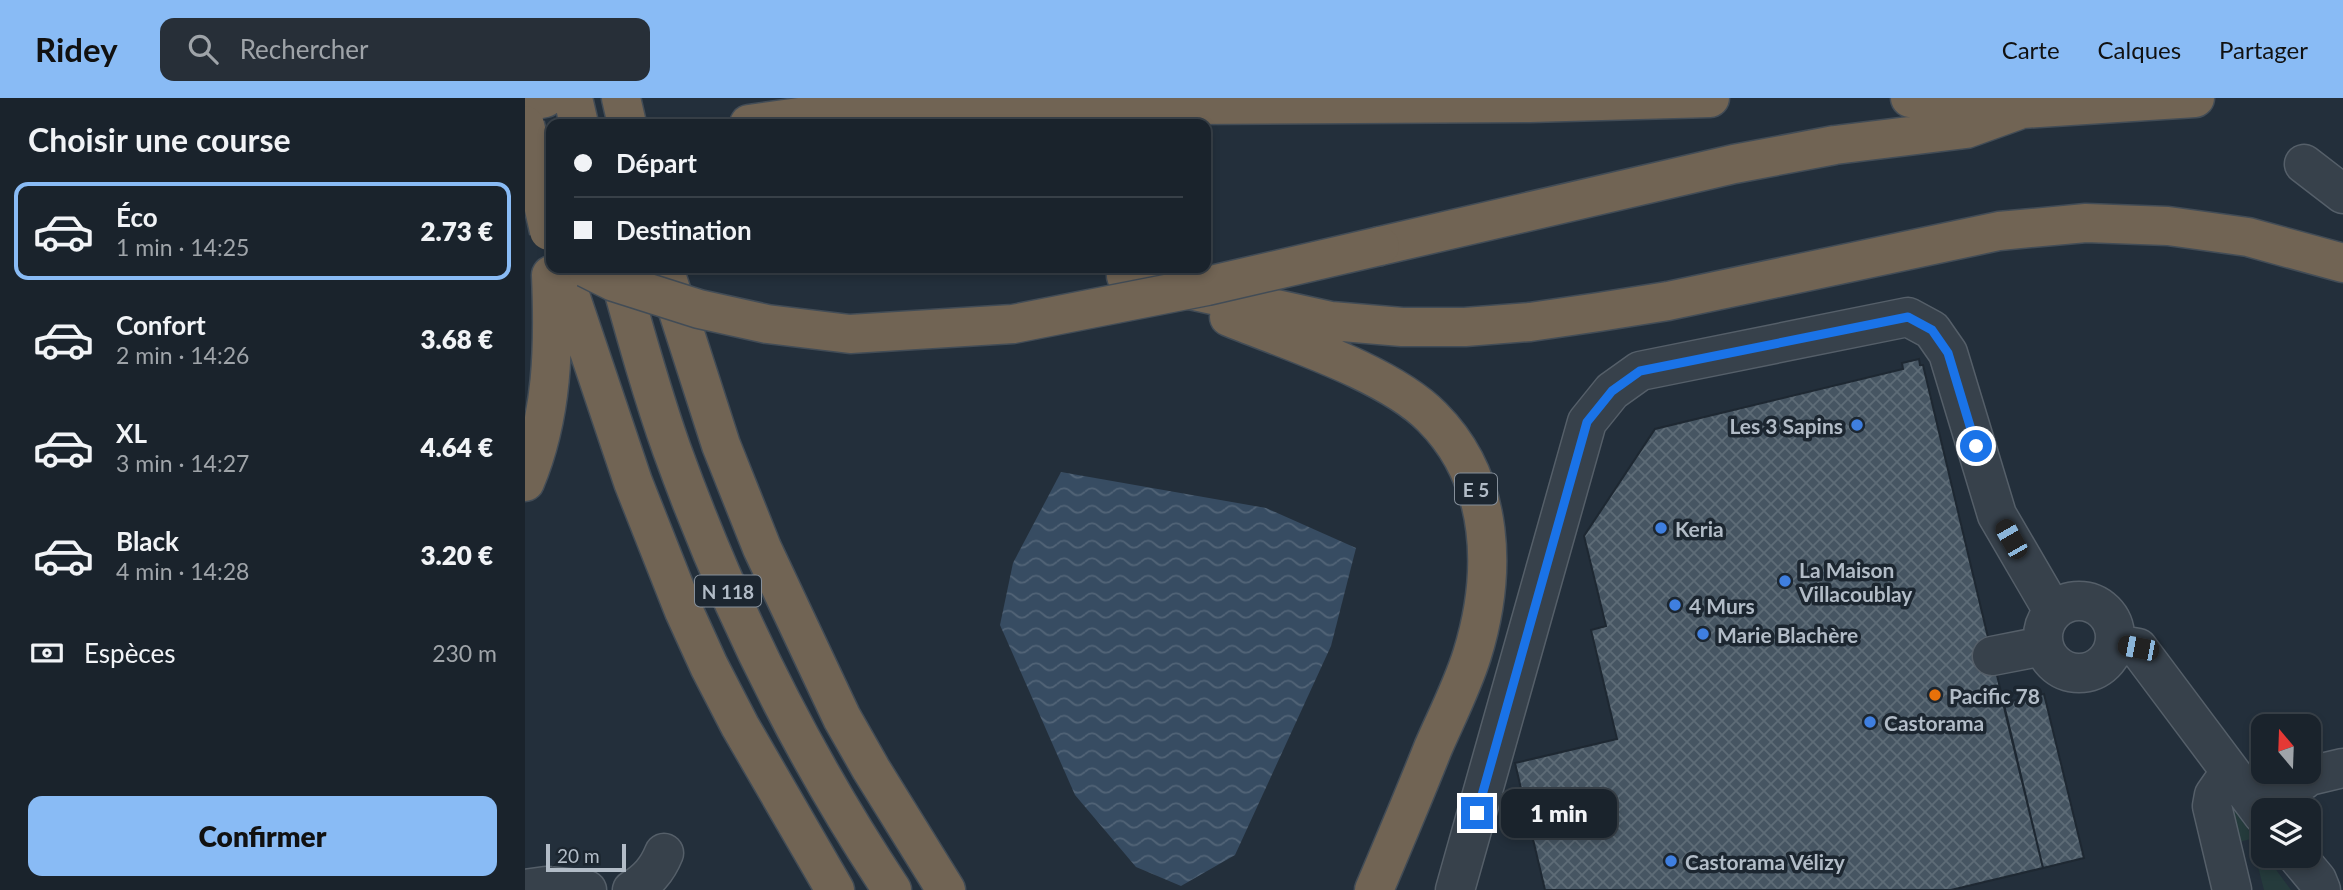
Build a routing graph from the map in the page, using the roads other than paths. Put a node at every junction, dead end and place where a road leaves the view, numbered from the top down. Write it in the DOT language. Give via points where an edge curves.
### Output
graph roads {
  1 [pos="545,98"];
  2 [pos="573,98"];
  3 [pos="621,98"];
  4 [pos="1710,98"];
  5 [pos="1910,98"];
  6 [pos="2195,98"];
  7 [pos="525,102"];
  8 [pos="977,107"];
  9 [pos="2022,109"];
  10 [pos="578,119"];
  11 [pos="626,119"];
  12 [pos="785,119"];
  13 [pos="525,124"];
  14 [pos="2304,164"];
  15 [pos="546,167"];
  16 [pos="525,172"];
  17 [pos="2343,194"];
  18 [pos="546,222"];
  19 [pos="2343,263"];
  20 [pos="552,273"];
  21 [pos="560,273"];
  22 [pos="597,273"];
  23 [pos="618,273"];
  24 [pos="666,273"];
  25 [pos="1116,273"];
  26 [pos="1117,273"];
  27 [pos="525,482"];
  28 [pos="2048,629"];
  29 [pos="2115,643"];
  30 [pos="1992,656"];
  31 [pos="2343,768"];
  32 [pos="2230,772"];
  33 [pos="2251,798"];
  34 [pos="2280,798"];
  35 [pos="2307,868"];
  36 [pos="942,881"];
  37 [pos="525,889"];
  38 [pos="587,890"];
  39 [pos="632,890"];
  40 [pos="680,890"];
  41 [pos="835,890"];
  42 [pos="892,890"];
  43 [pos="1374,890"];
  44 [pos="1455,890"];
  45 [pos="2232,890"];
  46 [pos="2321,890"];
  1 -- 7 [label="highway"];
  2 -- 10 [label="highway"];
  3 -- 11 [label="highway"];
  4 -- 8 [label="highway"];
  5 -- 9 [label="highway"];
  6 -- 9 [label="highway"];
  8 -- 12 [label="highway" via="900,103"];
  9 -- 22 [label="highway, bridge" via="1966,129 1835,145 1734,164 1207,286 1013,324 850,334 767,324 699,309"];
  13 -- 18 [label="highway, N 118, bridge"];
  14 -- 17 [label="street"];
  15 -- 16 [label="highway"];
  19 -- 26 [label="highway" via="2248,237 2168,226 2086,223 1999,231 1668,301 1465,327 1331,321"];
  20 -- 27 [label="highway" via="552,367 544,421"];
  21 -- 41 [label="highway, N 118" via="684,611 740,726"];
  23 -- 42 [label="highway, N 118" via="671,449 738,613 828,788"];
  24 -- 36 [label="highway" via="721,445 762,548 842,718"];
  25 -- 43 [label="highway, E 5" via="1321,355 1405,395 1449,436 1476,487 1489,552 1484,609 1472,657"];
  28 -- 29 [label="street" via="2070,601 2081,600 2100,607 2112,623"];
  28 -- 29 [label="street" via="2048,657 2068,672 2092,671 2103,664"];
  28 -- 30 [label="street"];
  28 -- 44 [label="street" via="1997,515 1948,353 1932,330 1908,317 1640,371 1612,391 1587,422"];
  29 -- 32 [label="street" via="2138,648"];
  31 -- 34 [label="street" via="2309,776"];
  32 -- 33 [label="street"];
  32 -- 45 [label="street" via="2212,806"];
  35 -- 46 [label="street"];
  37 -- 38 [label="street"];
  39 -- 40 [label="street" via="658,868 664,853"];
}
